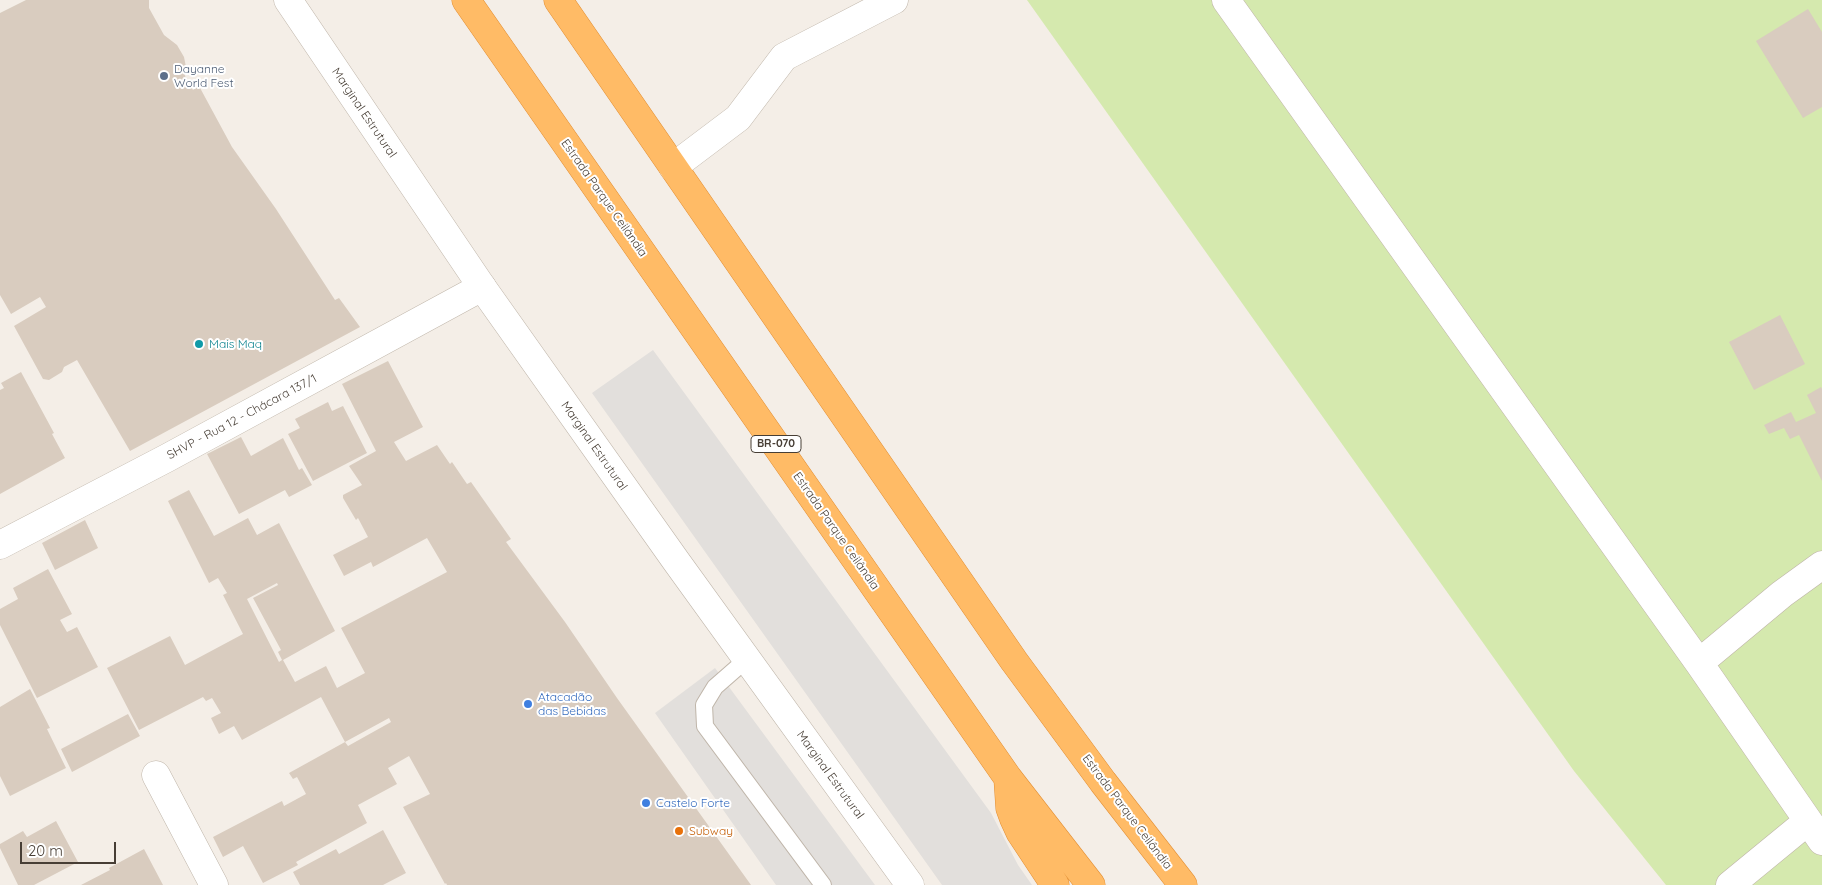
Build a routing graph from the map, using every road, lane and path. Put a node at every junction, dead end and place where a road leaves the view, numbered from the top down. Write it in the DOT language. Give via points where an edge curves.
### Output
graph roads {
  1 [pos="288,0"];
  2 [pos="466,0"];
  3 [pos="558,0"];
  4 [pos="894,0"];
  5 [pos="1226,0"];
  6 [pos="673,167"];
  7 [pos="482,287"];
  8 [pos="0,545"];
  9 [pos="1822,565"];
  10 [pos="747,659"];
  11 [pos="1699,663"];
  12 [pos="156,775"];
  13 [pos="1008,778"];
  14 [pos="1815,831"];
  15 [pos="214,885"];
  16 [pos="823,885"];
  17 [pos="910,885"];
  18 [pos="1055,885"];
  19 [pos="1092,885"];
  20 [pos="1183,885"];
  21 [pos="1730,885"];
  1 -- 7 [label="street, Marginal Estrutural"];
  2 -- 13 [label="highway, Estrada Parque Ceilândia / BR-070"];
  3 -- 6 [label="highway, Estrada Parque Ceilândia"];
  4 -- 6 [label="street" via="784,57 738,118"];
  5 -- 11 [label="street"];
  6 -- 20 [label="highway, Estrada Parque Ceilândia" via="1014,661 1102,782"];
  7 -- 8 [label="street, SHVP - Rua 12 - Chácara 137/1"];
  7 -- 10 [label="street, Marginal Estrutural"];
  9 -- 11 [label="street"];
  10 -- 16 [label="lane" via="715,687 704,705 705,726"];
  10 -- 17 [label="street, Marginal Estrutural"];
  11 -- 14 [label="street"];
  12 -- 15 [label="street"];
  13 -- 18 [label="highway" via="1010,808 1017,825"];
  13 -- 19 [label="highway, Estrada Parque Ceilândia / BR-070"];
  14 -- 21 [label="street"];
}
